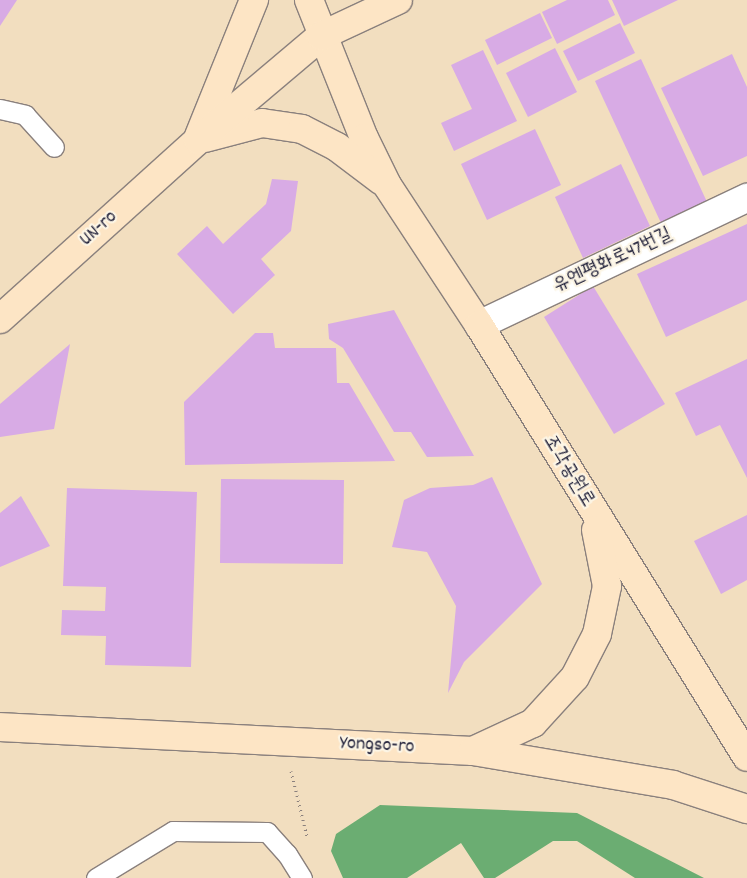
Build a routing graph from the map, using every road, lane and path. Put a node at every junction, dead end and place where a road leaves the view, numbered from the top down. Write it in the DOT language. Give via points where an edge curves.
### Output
graph roads {
  1 [pos="254,0"];
  2 [pos="309,0"];
  3 [pos="398,0"];
  4 [pos="321,36"];
  5 [pos="0,109"];
  6 [pos="198,140"];
  7 [pos="54,147"];
  8 [pos="387,185"];
  9 [pos="747,198"];
  10 [pos="0,319"];
  11 [pos="479,325"];
  12 [pos="593,513"];
  13 [pos="0,727"];
  14 [pos="286,741"];
  15 [pos="472,751"];
  16 [pos="745,751"];
  17 [pos="747,809"];
  18 [pos="310,846"];
  19 [pos="96,878"];
  20 [pos="302,878"];
  1 -- 6 [label="main road"];
  2 -- 4 [label="main road"];
  3 -- 4 [label="main road"];
  4 -- 6 [label="main road, UN-ro"];
  4 -- 8 [label="main road"];
  5 -- 7 [label="lane" via="24,115"];
  6 -- 8 [label="main road" via="262,122 302,129 337,147"];
  6 -- 10 [label="main road, UN-ro"];
  8 -- 11 [label="main road, 조각공원로"];
  9 -- 11 [label="street, 유엔평화로47번길"];
  11 -- 12 [label="main road, 조각공원로"];
  12 -- 15 [label="main road" via="607,586 597,634 575,677 533,723"];
  12 -- 16 [label="main road, 조각공원로"];
  13 -- 14 [label="main road, Yongso-ro"];
  14 -- 15 [label="main road, Yongso-ro"];
  14 -- 18 [label="path" via="295,792"];
  15 -- 17 [label="main road, Yongso-ro" via="673,784"];
  19 -- 20 [label="lane" via="173,831 267,832 287,854"];
}
